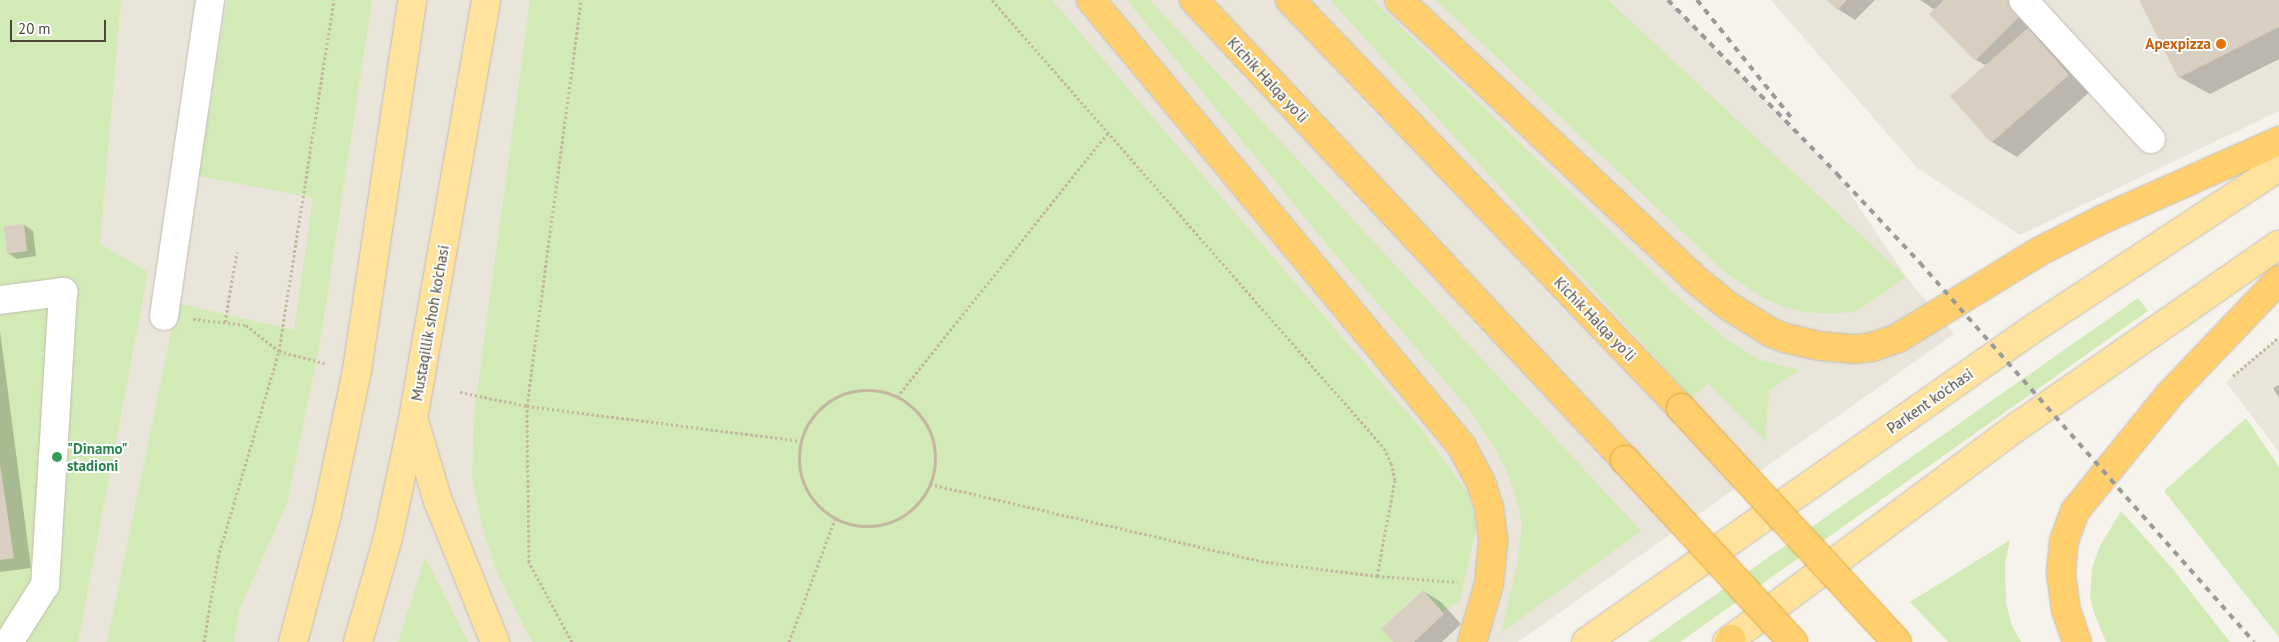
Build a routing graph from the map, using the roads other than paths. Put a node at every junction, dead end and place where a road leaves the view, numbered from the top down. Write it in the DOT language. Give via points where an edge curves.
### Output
graph roads {
  1 [pos="210,0"];
  2 [pos="412,0"];
  3 [pos="486,0"];
  4 [pos="1091,0"];
  5 [pos="1194,0"];
  6 [pos="1290,0"];
  7 [pos="1399,0"];
  8 [pos="2023,0"];
  9 [pos="2151,139"];
  10 [pos="2279,141"];
  11 [pos="2279,167"];
  12 [pos="2279,245"];
  13 [pos="2279,280"];
  14 [pos="0,300"];
  15 [pos="164,316"];
  16 [pos="413,419"];
  17 [pos="1613,630"];
  18 [pos="1729,641"];
  19 [pos="9,642"];
  20 [pos="293,642"];
  21 [pos="358,642"];
  22 [pos="495,642"];
  23 [pos="1472,642"];
  24 [pos="1586,642"];
  25 [pos="1793,642"];
  26 [pos="1898,642"];
  27 [pos="2077,642"];
  1 -- 15 [label="street"];
  2 -- 20 [label="main road" via="357,370 327,514"];
  3 -- 16 [label="main road, Mustaqillik shoh ko'chasi"];
  4 -- 23 [label="highway" via="1461,445 1480,480 1489,507 1493,542 1489,584"];
  5 -- 25 [label="highway, Kichik Halqa yo'li, bridge"];
  6 -- 26 [label="highway, Kichik Halqa yo'li, bridge" via="1680,408"];
  7 -- 10 [label="highway" via="1727,306 1770,332 1820,346 1856,349 1898,338 2103,218"];
  8 -- 9 [label="street"];
  11 -- 17 [label="main road, Parkent ko'chasi" via="2026,334"];
  12 -- 18 [label="main road" via="2021,424"];
  13 -- 27 [label="highway" via="2170,394 2075,511 2064,541 2061,572 2066,610"];
  14 -- 19 [label="street" via="63,292 45,585"];
  16 -- 21 [label="main road, Mustaqillik shoh ko'chasi" via="388,538"];
  16 -- 22 [label="main road" via="438,502"];
  17 -- 24 [label="main road, Parkent ko'chasi"];
}
